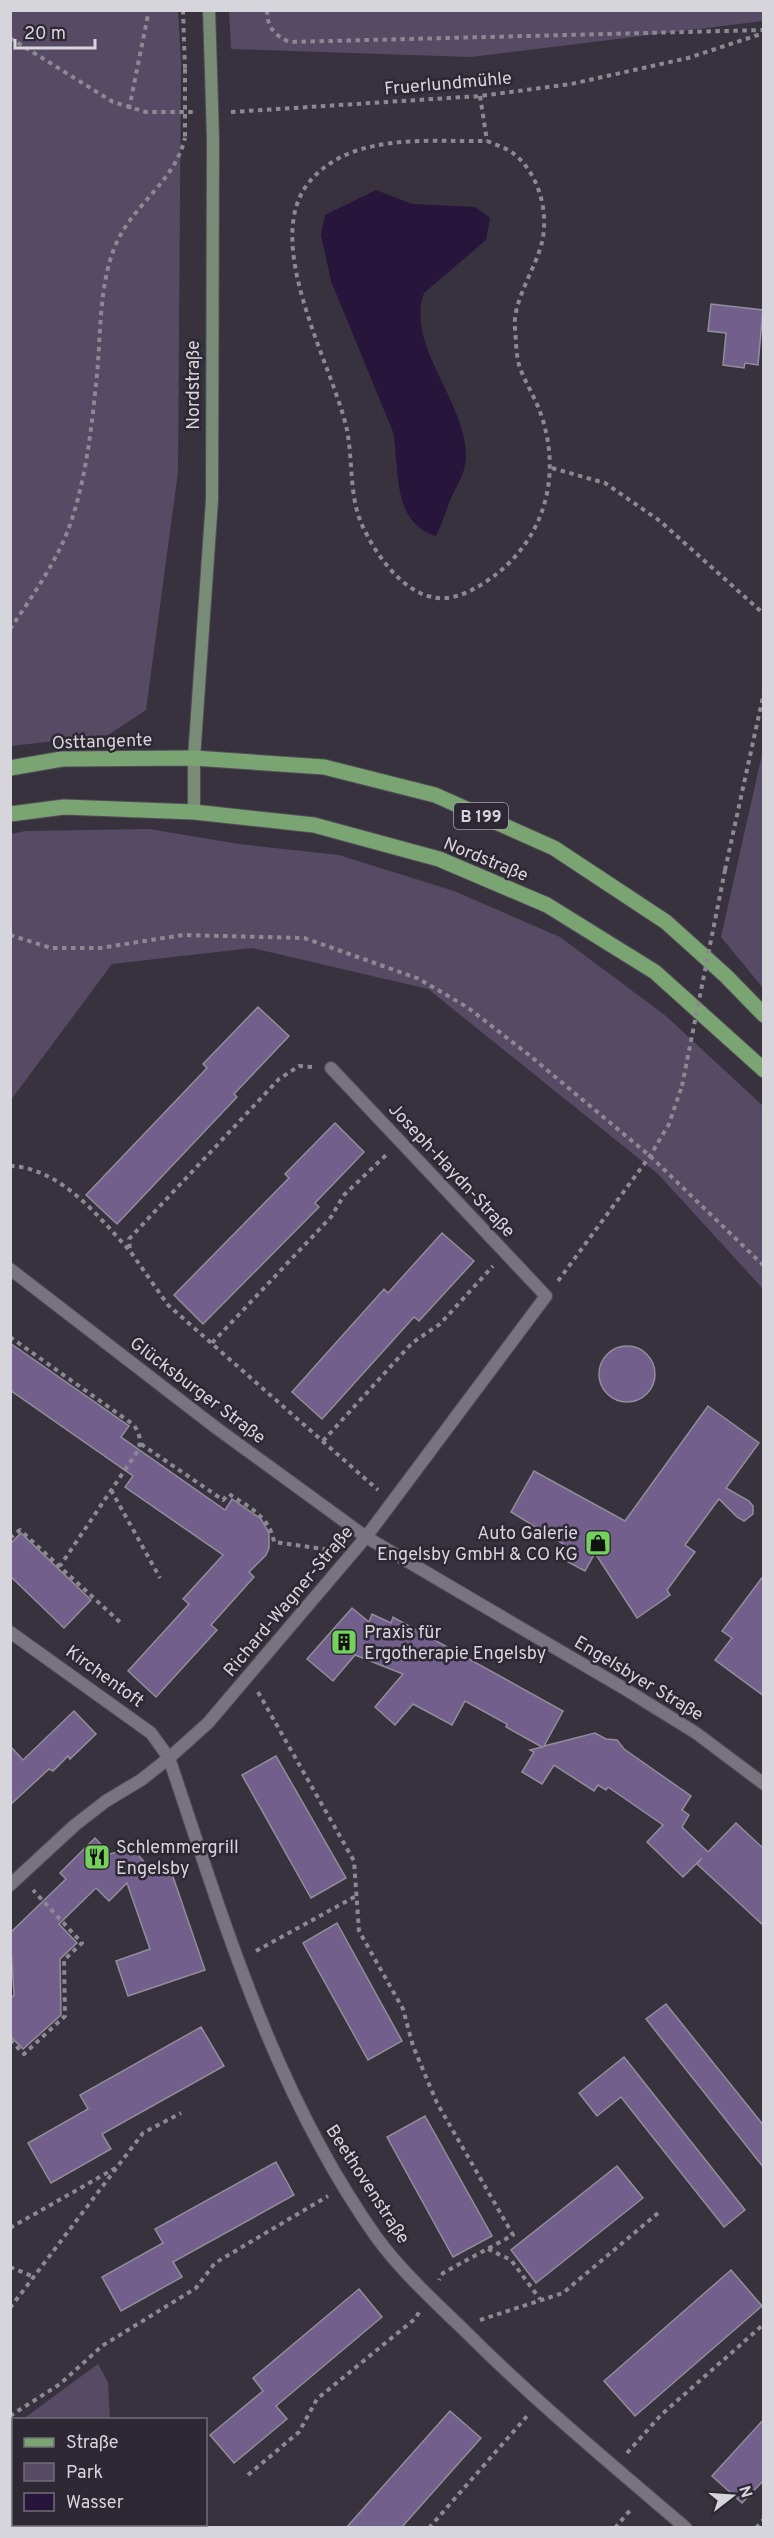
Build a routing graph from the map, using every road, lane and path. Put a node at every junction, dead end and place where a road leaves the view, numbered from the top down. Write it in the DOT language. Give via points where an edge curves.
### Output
graph roads {
  1 [pos="148,10"];
  2 [pos="183,10"];
  3 [pos="209,10"];
  4 [pos="267,10"];
  5 [pos="764,32"];
  6 [pos="10,38"];
  7 [pos="480,96"];
  8 [pos="129,109"];
  9 [pos="201,112"];
  10 [pos="224,112"];
  11 [pos="487,141"];
  12 [pos="552,468"];
  13 [pos="764,614"];
  14 [pos="10,628"];
  15 [pos="764,692"];
  16 [pos="194,758"];
  17 [pos="10,768"];
  18 [pos="194,812"];
  19 [pos="10,814"];
  20 [pos="10,935"];
  21 [pos="764,1016"];
  22 [pos="331,1068"];
  23 [pos="764,1070"];
  24 [pos="401,1142"];
  25 [pos="650,1156"];
  26 [pos="10,1167"];
  27 [pos="130,1251"];
  28 [pos="505,1253"];
  29 [pos="764,1266"];
  30 [pos="10,1269"];
  31 [pos="546,1296"];
  32 [pos="10,1337"];
  33 [pos="212,1343"];
  34 [pos="323,1442"];
  35 [pos="141,1443"];
  36 [pos="111,1490"];
  37 [pos="392,1502"];
  38 [pos="366,1537"];
  39 [pos="10,1538"];
  40 [pos="343,1564"];
  41 [pos="60,1566"];
  42 [pos="159,1578"];
  43 [pos="122,1624"];
  44 [pos="10,1632"];
  45 [pos="249,1675"];
  46 [pos="169,1758"];
  47 [pos="764,1784"];
  48 [pos="15,1881"];
  49 [pos="358,1895"];
  50 [pos="243,1976"];
  51 [pos="10,2040"];
  52 [pos="181,2113"];
  53 [pos="122,2164"];
  54 [pos="344,2187"];
  55 [pos="658,2213"];
  56 [pos="10,2228"];
  57 [pos="487,2249"];
  58 [pos="10,2267"];
  59 [pos="34,2277"];
  60 [pos="429,2296"];
  61 [pos="540,2299"];
  62 [pos="10,2308"];
  63 [pos="764,2324"];
  64 [pos="465,2331"];
  65 [pos="540,2401"];
  66 [pos="10,2416"];
  67 [pos="615,2467"];
  68 [pos="248,2475"];
  69 [pos="645,2493"];
  70 [pos="764,2519"];
  71 [pos="429,2528"];
  72 [pos="615,2528"];
  73 [pos="686,2528"];
  74 [pos="756,2528"];
  1 -- 8 [label="path"];
  2 -- 14 [label="path, bridge" via="185,138 180,158 132,216 116,244 106,280 90,441 71,523 36,592"];
  3 -- 16 [label="main road, Nordstraße, bridge" via="213,140 212,500"];
  4 -- 5 [label="path" via="274,35 289,42"];
  5 -- 7 [label="path, Fruerlundmühle" via="688,58 571,84"];
  6 -- 8 [label="path"];
  7 -- 10 [label="path, Fruerlundmühle"];
  7 -- 11 [label="path"];
  8 -- 9 [label="path"];
  11 -- 12 [label="path" via="513,153 531,173 543,202 543,241 514,323 519,364 540,411"];
  11 -- 12 [label="path" via="385,143 327,165 308,183 294,211 293,253 305,306 347,428 354,494 362,524 403,583 433,598 462,594 486,582 509,564 539,524"];
  12 -- 13 [label="path" via="605,483 651,514"];
  15 -- 25 [label="path, bridge" via="682,1086 669,1124"];
  16 -- 17 [label="main road, Osttangente / B 199" via="63,759"];
  16 -- 18 [label="main road, Nordstraße"];
  16 -- 21 [label="main road, Nordstraße / B 199" via="324,767 435,795 554,848 666,922"];
  18 -- 19 [label="main road" via="64,807"];
  18 -- 23 [label="main road, Nordstraße" via="314,825 439,859 547,905 655,972"];
  20 -- 25 [label="path" via="60,948 99,948 183,935 304,938 367,958 417,978 467,1007"];
  22 -- 24 [label="street, Joseph-Haydn-Straße"];
  22 -- 27 [label="path" via="299,1066 279,1079 129,1239"];
  24 -- 28 [label="street, Joseph-Haydn-Straße"];
  24 -- 33 [label="path" via="344,1196 331,1217"];
  25 -- 29 [label="path"];
  25 -- 31 [label="path"];
  26 -- 27 [label="path" via="43,1172 80,1200"];
  27 -- 33 [label="path" via="168,1305"];
  28 -- 31 [label="street, Joseph-Haydn-Straße"];
  28 -- 34 [label="path" via="440,1324 412,1343"];
  30 -- 38 [label="street, Glücksburger Straße"];
  31 -- 37 [label="street, Richard-Wagner-Straße"];
  32 -- 35 [label="path" via="134,1425"];
  33 -- 34 [label="path"];
  34 -- 37 [label="path"];
  35 -- 36 [label="path"];
  35 -- 40 [label="path" via="223,1500 229,1494 265,1519 274,1542 324,1549"];
  36 -- 41 [label="path"];
  36 -- 42 [label="path"];
  37 -- 38 [label="street, Richard-Wagner-Straße"];
  38 -- 40 [label="street, Richard-Wagner-Straße"];
  38 -- 47 [label="street, Engelsbyer Straße" via="635,1695 696,1733"];
  39 -- 41 [label="path" via="21,1530"];
  40 -- 45 [label="street, Richard-Wagner-Straße"];
  41 -- 43 [label="path"];
  44 -- 46 [label="street, Kirchentoft" via="151,1733"];
  45 -- 46 [label="street, Richard-Wagner-Straße" via="208,1723"];
  45 -- 49 [label="path" via="354,1861"];
  46 -- 48 [label="street, Richard-Wagner-Straße" via="83,1819"];
  46 -- 50 [label="street, Beethovenstraße"];
  48 -- 51 [label="path" via="82,1943 64,1960 65,2016 24,2054"];
  49 -- 50 [label="path" via="257,1950"];
  49 -- 57 [label="path" via="359,1931 403,2010 433,2095 513,2235"];
  50 -- 54 [label="street, Beethovenstraße" via="276,2061"];
  52 -- 53 [label="path" via="143,2133"];
  53 -- 56 [label="path"];
  53 -- 59 [label="path"];
  54 -- 60 [label="street, Beethovenstraße" via="378,2239"];
  54 -- 66 [label="path" via="215,2263 196,2288 102,2346 60,2384"];
  55 -- 61 [label="path" via="563,2293"];
  57 -- 60 [label="path" via="442,2273"];
  57 -- 61 [label="path" via="511,2260"];
  58 -- 59 [label="path"];
  59 -- 62 [label="path"];
  60 -- 64 [label="street, Beethovenstraße"];
  60 -- 68 [label="path" via="416,2318 317,2399 299,2432"];
  61 -- 64 [label="path" via="477,2321"];
  63 -- 67 [label="path" via="661,2415"];
  64 -- 65 [label="street, Beethovenstraße"];
  65 -- 67 [label="street, Beethovenstraße"];
  65 -- 71 [label="path"];
  67 -- 69 [label="street, Beethovenstraße"];
  69 -- 72 [label="path"];
  69 -- 73 [label="street, Beethovenstraße"];
  70 -- 74 [label="path"];
}
